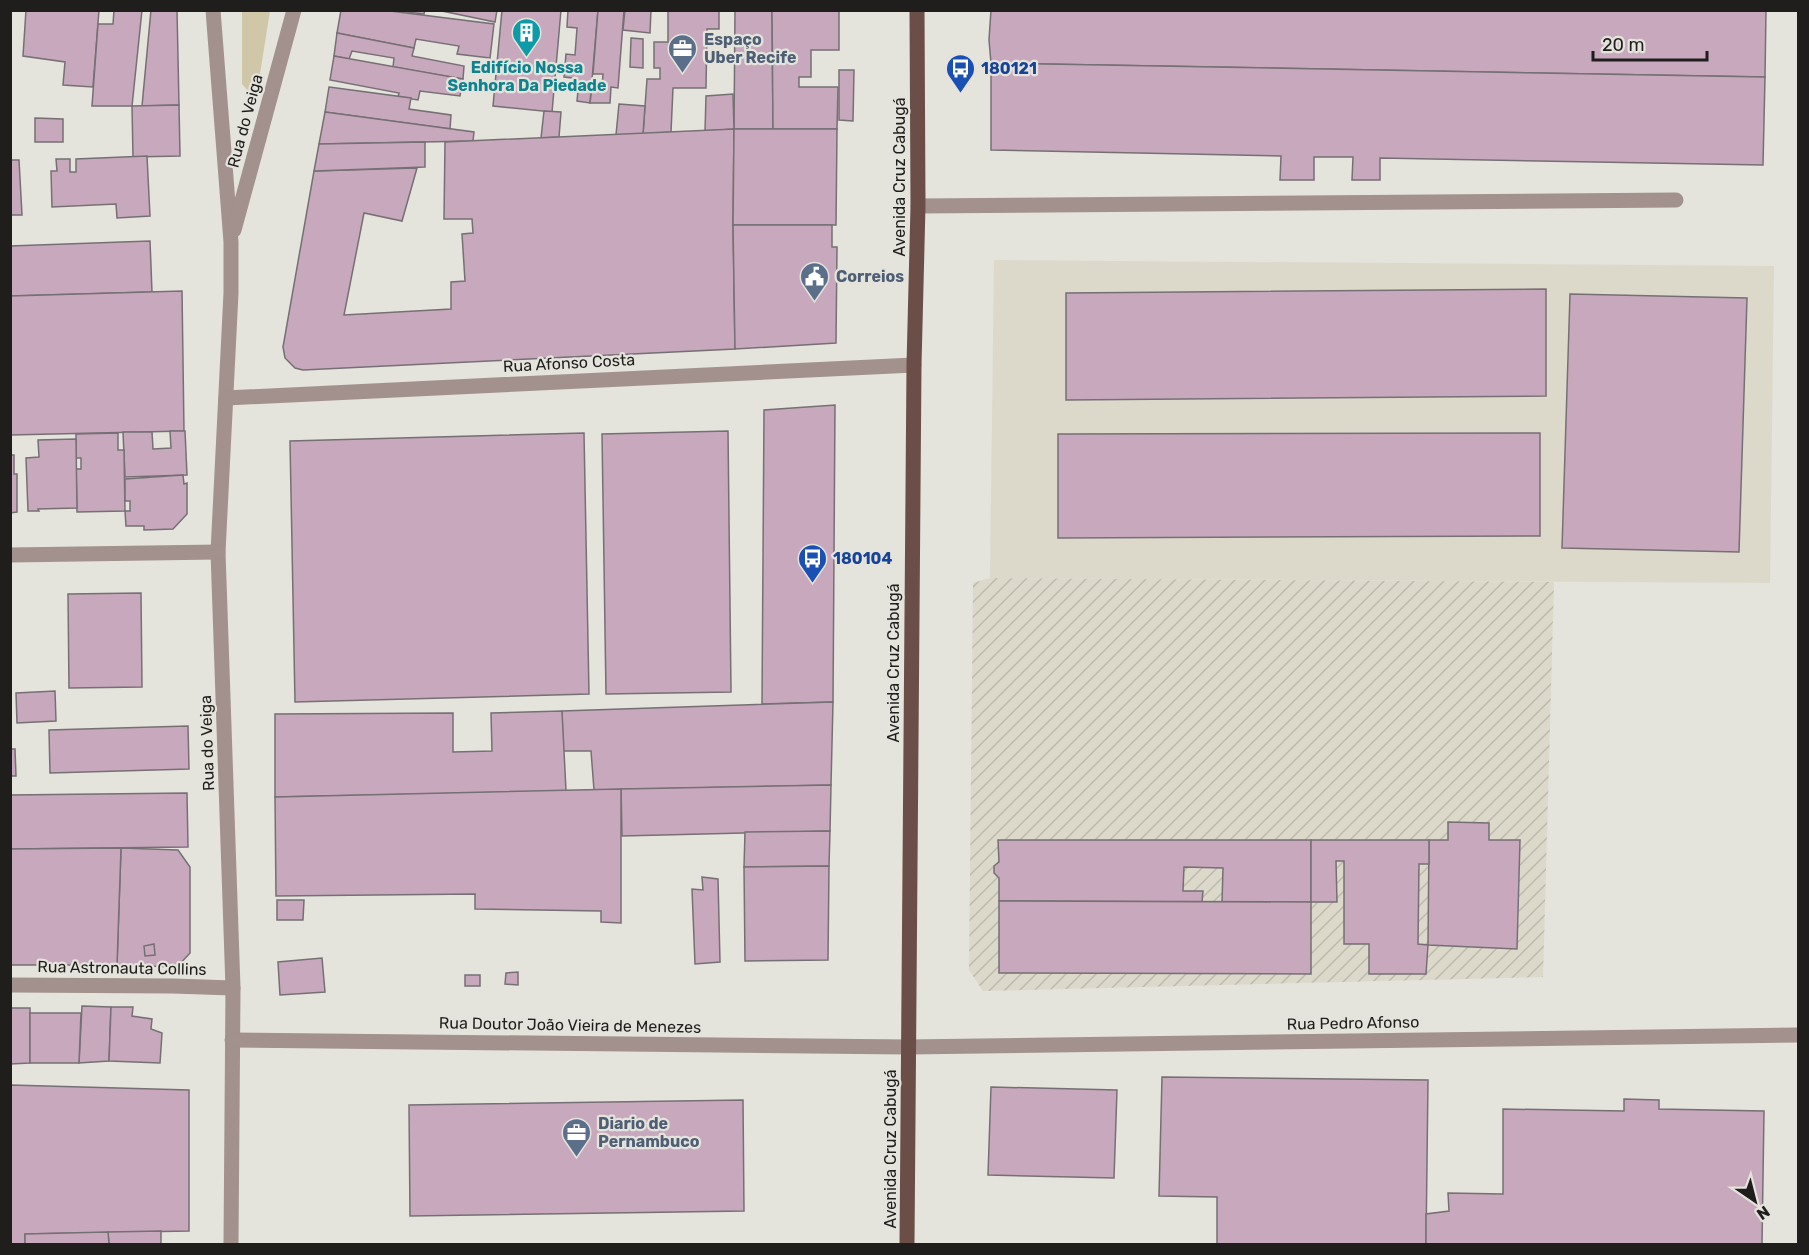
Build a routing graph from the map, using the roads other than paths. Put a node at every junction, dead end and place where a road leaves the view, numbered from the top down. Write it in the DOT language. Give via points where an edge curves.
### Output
graph roads {
  1 [pos="213,10"];
  2 [pos="294,10"];
  3 [pos="918,10"];
  4 [pos="1676,200"];
  5 [pos="918,207"];
  6 [pos="231,242"];
  7 [pos="914,365"];
  8 [pos="226,398"];
  9 [pos="218,552"];
  10 [pos="10,555"];
  11 [pos="10,985"];
  12 [pos="233,988"];
  13 [pos="1798,1035"];
  14 [pos="232,1040"];
  15 [pos="908,1047"];
  16 [pos="231,1245"];
  17 [pos="907,1245"];
  1 -- 6 [label="street, Rua do Veiga"];
  2 -- 6 [label="street, Rua do Veiga"];
  3 -- 5 [label="main road, Avenida Cruz Cabugá"];
  4 -- 5 [label="street"];
  5 -- 7 [label="main road, Avenida Cruz Cabugá"];
  6 -- 8 [label="street, Rua do Veiga"];
  7 -- 8 [label="street, Rua Afonso Costa"];
  7 -- 15 [label="main road, Avenida Cruz Cabugá"];
  8 -- 9 [label="street, Rua do Veiga"];
  9 -- 10 [label="street"];
  9 -- 12 [label="street, Rua do Veiga"];
  11 -- 12 [label="street, Rua Astronauta Collins"];
  12 -- 14 [label="street, Rua do Veiga"];
  13 -- 15 [label="street, Rua Pedro Afonso"];
  14 -- 15 [label="street, Rua Doutor João Vieira de Menezes"];
  14 -- 16 [label="street, Rua do Veiga"];
  15 -- 17 [label="main road, Avenida Cruz Cabugá"];
}
